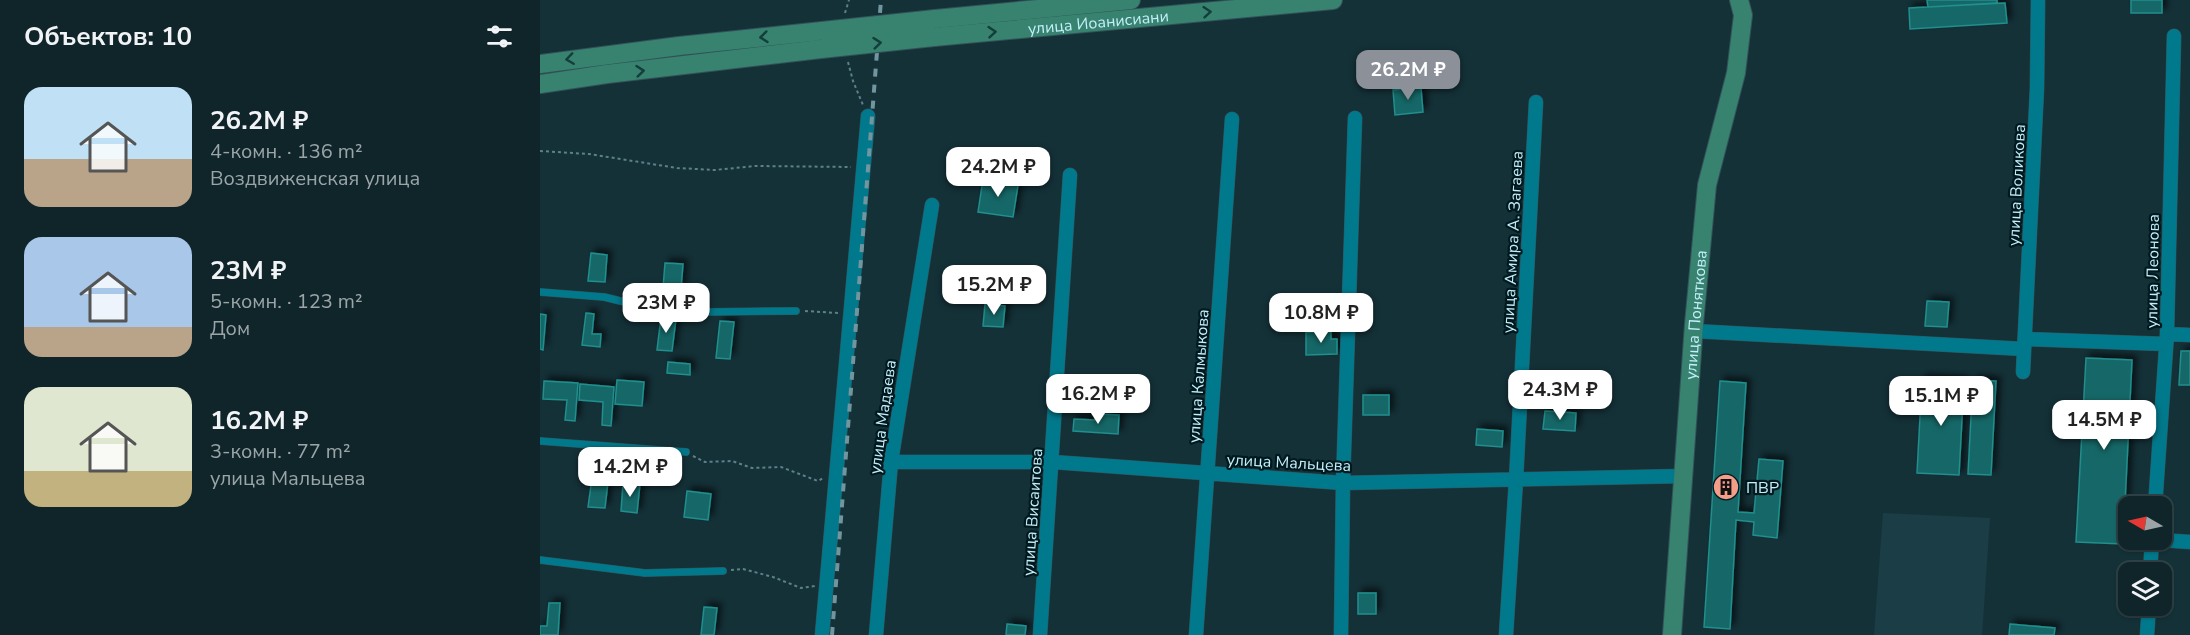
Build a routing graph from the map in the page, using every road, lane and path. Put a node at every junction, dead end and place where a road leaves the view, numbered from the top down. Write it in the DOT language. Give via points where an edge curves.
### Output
graph roads {
  1 [pos="1131,0"];
  2 [pos="1334,0"];
  3 [pos="1739,0"];
  4 [pos="2038,0"];
  5 [pos="934,28"];
  6 [pos="2174,36"];
  7 [pos="822,40"];
  8 [pos="540,64"];
  9 [pos="540,84"];
  10 [pos="1536,102"];
  11 [pos="868,116"];
  12 [pos="1355,118"];
  13 [pos="1232,119"];
  14 [pos="540,151"];
  15 [pos="863,167"];
  16 [pos="1070,175"];
  17 [pos="933,205"];
  18 [pos="540,292"];
  19 [pos="796,311"];
  20 [pos="850,313"];
  21 [pos="1694,331"];
  22 [pos="2190,335"];
  23 [pos="2167,339"];
  24 [pos="2024,344"];
  25 [pos="2022,372"];
  26 [pos="540,441"];
  27 [pos="686,452"];
  28 [pos="891,462"];
  29 [pos="1053,462"];
  30 [pos="836,471"];
  31 [pos="1209,474"];
  32 [pos="1685,476"];
  33 [pos="1516,480"];
  34 [pos="1343,483"];
  35 [pos="2156,496"];
  36 [pos="2172,541"];
  37 [pos="2190,542"];
  38 [pos="540,560"];
  39 [pos="723,571"];
  40 [pos="826,583"];
  41 [pos="2148,616"];
  42 [pos="822,635"];
  43 [pos="876,635"];
  44 [pos="1040,635"];
  45 [pos="1196,635"];
  46 [pos="1341,635"];
  47 [pos="1506,635"];
  48 [pos="1672,635"];
  49 [pos="2147,635"];
  1 -- 5 [label="main road, улица Иоанисиани"];
  5 -- 2 [label="main road, улица Иоанисиани, one-way"];
  3 -- 21 [label="main road, улица Поняткова" via="1743,15 1736,74 1707,185"];
  4 -- 24 [label="street, улица Воликова"];
  5 -- 7 [label="main road, bridge"];
  6 -- 23 [label="street, улица Леонова"];
  7 -- 8 [label="main road, one-way" via="647,50"];
  9 -- 7 [label="main road, one-way"];
  10 -- 33 [label="street, улица Амира А. Загаева"];
  11 -- 15 [label="street"];
  12 -- 34 [label="street"];
  13 -- 31 [label="street, улица Калмыкова"];
  14 -- 15 [label="path" via="715,170 755,166"];
  15 -- 20 [label="street"];
  16 -- 29 [label="street, улица Висаитова"];
  17 -- 28 [label="street, улица Мадаева"];
  18 -- 19 [label="lane" via="604,297 637,305 690,306 705,312"];
  19 -- 20 [label="path"];
  20 -- 30 [label="street"];
  21 -- 24 [label="street"];
  21 -- 32 [label="main road, улица Поняткова"];
  22 -- 23 [label="street"];
  23 -- 24 [label="street"];
  23 -- 35 [label="street, улица Леонова"];
  24 -- 25 [label="street, улица Воликова"];
  26 -- 27 [label="lane"];
  27 -- 30 [label="path" via="705,462 781,467 818,481"];
  28 -- 29 [label="street, улица Мальцева"];
  28 -- 43 [label="street, улица Мадаева"];
  29 -- 31 [label="street, улица Мальцева"];
  29 -- 44 [label="street, улица Висаитова"];
  30 -- 40 [label="street"];
  31 -- 34 [label="street, улица Мальцева"];
  31 -- 45 [label="street, улица Калмыкова"];
  32 -- 33 [label="street, улица Мальцева"];
  32 -- 48 [label="main road, улица Поняткова"];
  33 -- 34 [label="street, улица Мальцева"];
  33 -- 47 [label="street, улица Амира А. Загаева"];
  34 -- 46 [label="street"];
  36 -- 37 [label="street"];
  38 -- 39 [label="lane" via="645,573"];
  39 -- 40 [label="path" via="743,569 801,588"];
  40 -- 42 [label="street"];
  41 -- 49 [label="street"];
}
